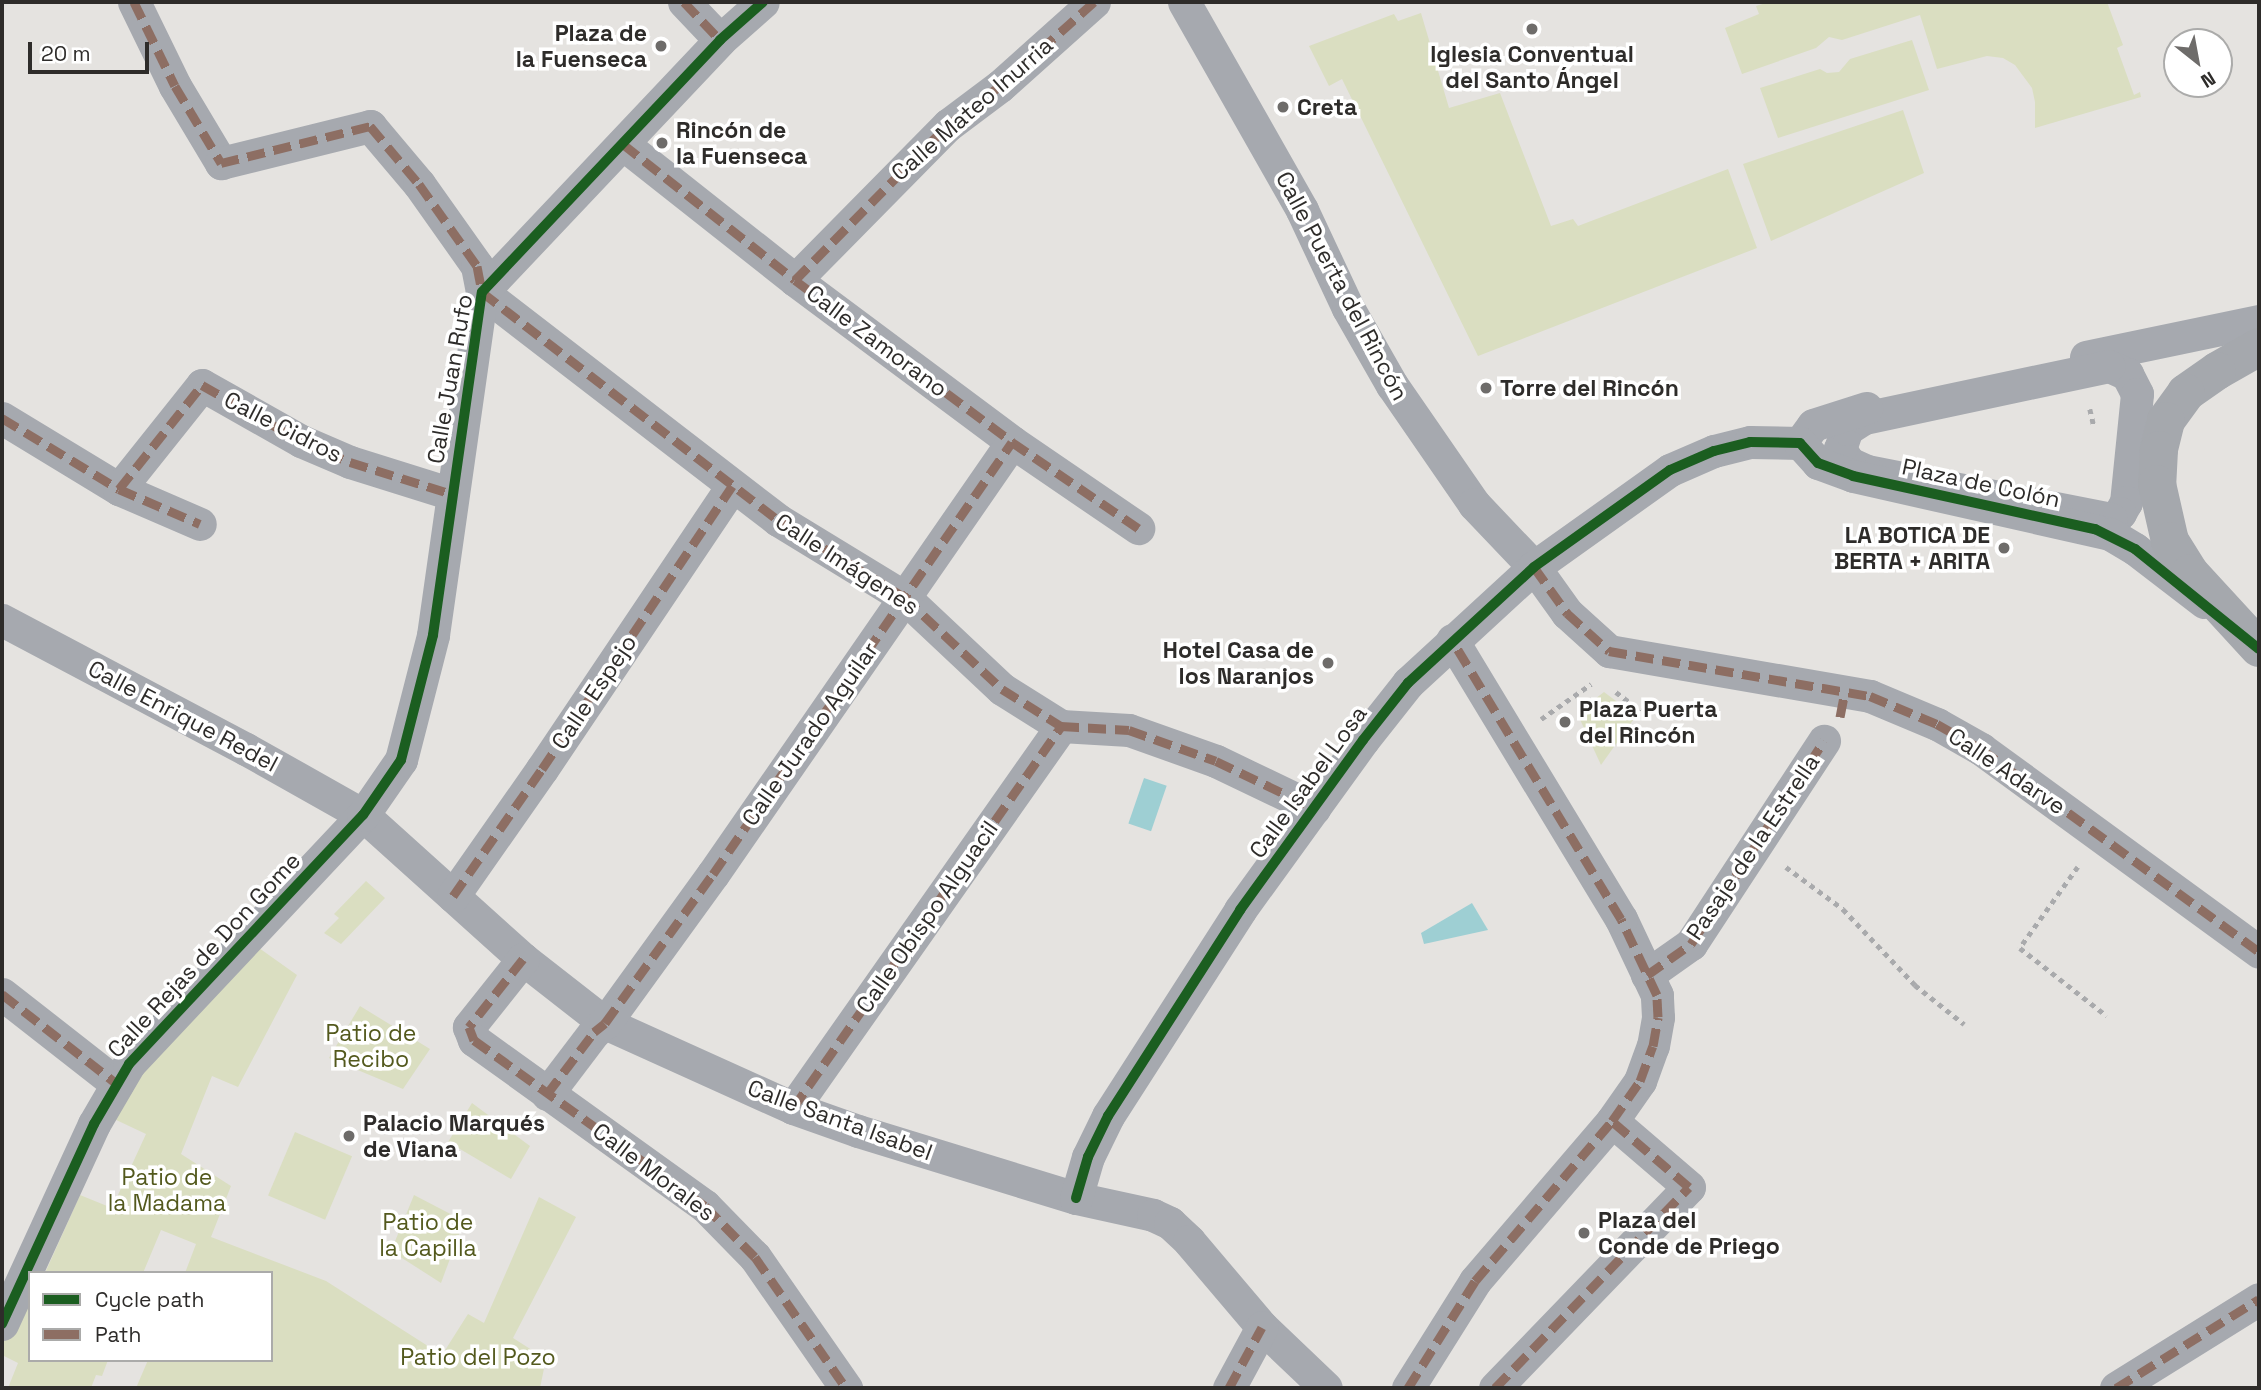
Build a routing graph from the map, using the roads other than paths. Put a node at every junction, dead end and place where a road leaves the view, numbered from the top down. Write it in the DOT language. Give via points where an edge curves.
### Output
graph roads {
  1 [pos="134,2"];
  2 [pos="684,2"];
  3 [pos="763,2"];
  4 [pos="1094,2"];
  5 [pos="1191,12"];
  6 [pos="720,40"];
  7 [pos="623,144"];
  8 [pos="795,280"];
  9 [pos="482,292"];
  10 [pos="2259,321"];
  11 [pos="2259,347"];
  12 [pos="2081,370"];
  13 [pos="2,418"];
  14 [pos="1012,442"];
  15 [pos="1800,443"];
  16 [pos="732,486"];
  17 [pos="119,489"];
  18 [pos="452,494"];
  19 [pos="200,524"];
  20 [pos="1138,528"];
  21 [pos="1534,566"];
  22 [pos="904,597"];
  23 [pos="2,620"];
  24 [pos="1452,640"];
  25 [pos="2259,648"];
  26 [pos="1836,717"];
  27 [pos="1062,726"];
  28 [pos="1314,808"];
  29 [pos="363,815"];
  30 [pos="453,896"];
  31 [pos="2259,952"];
  32 [pos="516,967"];
  33 [pos="1647,975"];
  34 [pos="2,993"];
  35 [pos="600,1028"];
  36 [pos="117,1084"];
  37 [pos="551,1096"];
  38 [pos="793,1108"];
  39 [pos="1612,1121"];
  40 [pos="1076,1198"];
  41 [pos="2259,1299"];
  42 [pos="2,1322"];
  43 [pos="1262,1327"];
  44 [pos="846,1388"];
  45 [pos="1229,1388"];
  46 [pos="1326,1388"];
  47 [pos="1408,1388"];
  48 [pos="1495,1388"];
  49 [pos="2116,1388"];
  1 -- 9 [label="street" via="174,86 221,163 370,126 419,184 477,266"];
  2 -- 6 [label="street"];
  3 -- 6 [label="street, Calle Juan Rufo"];
  4 -- 8 [label="street, Calle Mateo Inurria" via="1000,86 948,125"];
  5 -- 21 [label="street, Calle Puerta del Rincón" via="1302,210 1348,308 1392,385 1474,504"];
  6 -- 7 [label="street, Calle Juan Rufo"];
  7 -- 8 [label="street, Calle Zamorano"];
  7 -- 9 [label="street, Calle Juan Rufo"];
  8 -- 14 [label="street, Calle Zamorano"];
  9 -- 16 [label="street, Calle Imágenes"];
  9 -- 18 [label="street, Calle Juan Rufo"];
  10 -- 15 [label="street" via="1844,413 1813,425"];
  11 -- 25 [label="main road, Plaza de Colón" via="2186,393 2166,421 2157,484 2171,541 2190,573"];
  12 -- 12 [label="street, Plaza de Colón" via="2119,369 2127,373 2137,394 2126,502 2111,519 1867,471 1849,463 1840,449 1847,429 1864,418"];
  13 -- 17 [label="street"];
  14 -- 20 [label="street, Calle Zamorano"];
  14 -- 22 [label="street, Calle Jurado Aguilar"];
  15 -- 21 [label="street, Calle Isabel Losa" via="1750,442 1670,470"];
  15 -- 25 [label="street, Plaza de Colón" via="1818,463 1853,476 2110,534 2186,587"];
  16 -- 22 [label="street, Calle Imágenes" via="778,520"];
  16 -- 30 [label="street, Calle Espejo"];
  17 -- 18 [label="street, Calle Cidros" via="202,385 301,441 350,462"];
  17 -- 19 [label="street"];
  18 -- 29 [label="street, Calle Juan Rufo" via="447,555 412,723 401,760"];
  21 -- 24 [label="street, Calle Isabel Losa"];
  21 -- 26 [label="street, Calle Adarve" via="1567,613 1609,651 1677,663"];
  22 -- 27 [label="street, Calle Imágenes" via="1002,689"];
  22 -- 35 [label="street, Calle Jurado Aguilar" via="713,874"];
  23 -- 29 [label="street, Calle Enrique Redel"];
  24 -- 28 [label="street, Calle Isabel Losa" via="1408,683"];
  24 -- 33 [label="street" via="1621,919"];
  26 -- 31 [label="street, Calle Adarve" via="1870,696 1937,724 1981,749"];
  26 -- 33 [label="street, Pasaje de la Estrella" via="1691,944"];
  27 -- 28 [label="street, Calle Imágenes" via="1129,730 1216,761"];
  27 -- 38 [label="street, Calle Obispo Alguacil"];
  28 -- 40 [label="street, Calle Isabel Losa" via="1240,910 1108,1116 1088,1157"];
  29 -- 30 [label="street, Calle Santa Isabel"];
  29 -- 36 [label="street, Calle Rejas de Don Gome" via="129,1064"];
  30 -- 32 [label="street, Calle Santa Isabel"];
  32 -- 35 [label="street, Calle Santa Isabel"];
  32 -- 37 [label="street" via="503,970 461,1028 468,1050 555,1113"];
  33 -- 39 [label="street" via="1657,995 1653,1046 1640,1081"];
  34 -- 36 [label="street"];
  35 -- 37 [label="street, Calle Jurado Aguilar"];
  35 -- 38 [label="street, Calle Santa Isabel"];
  36 -- 42 [label="street, Calle Rejas de Don Gome"];
  37 -- 44 [label="street, Calle Morales" via="705,1206 755,1257"];
  38 -- 40 [label="street, Calle Santa Isabel"];
  39 -- 47 [label="street" via="1475,1281"];
  39 -- 48 [label="street" via="1689,1187"];
  40 -- 43 [label="street, Calle Santa Isabel" via="1170,1223"];
  41 -- 49 [label="street"];
  43 -- 45 [label="street"];
  43 -- 46 [label="street, Calle Santa Isabel"];
}
